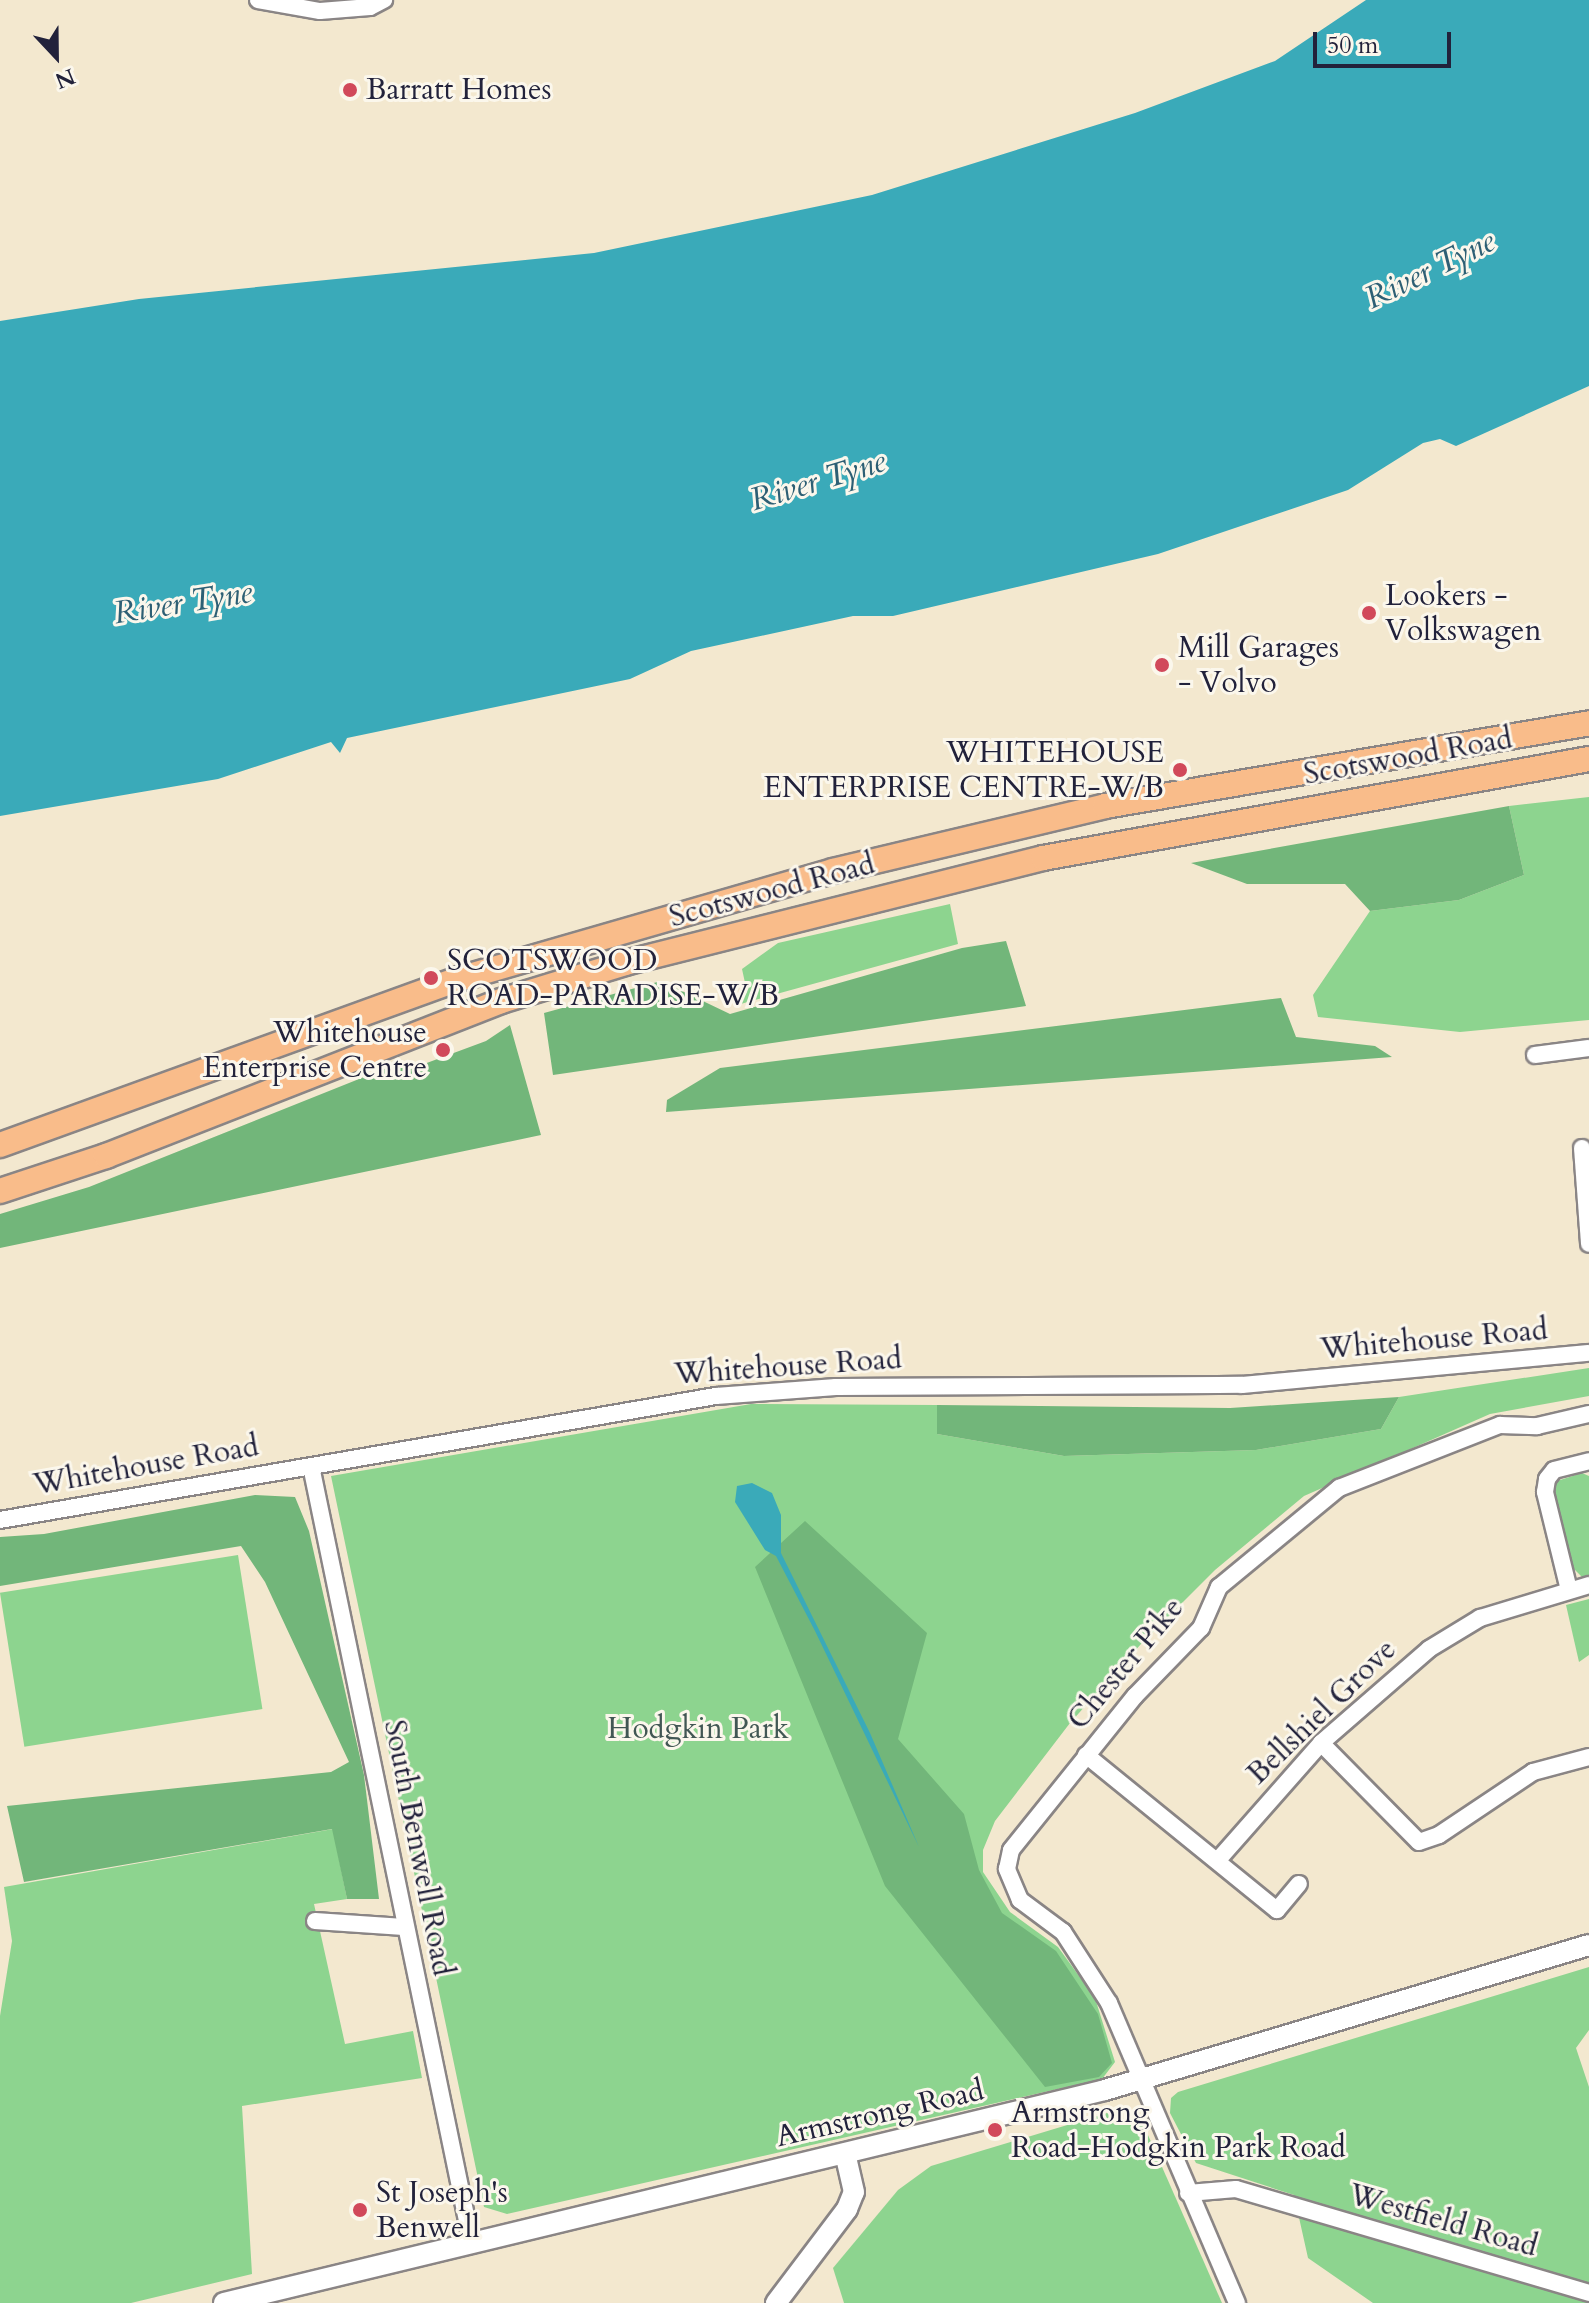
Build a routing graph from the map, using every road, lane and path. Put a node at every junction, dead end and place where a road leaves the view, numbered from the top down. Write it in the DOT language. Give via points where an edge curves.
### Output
graph roads {
  1 [pos="258,0"];
  2 [pos="384,0"];
  3 [pos="1589,723"];
  4 [pos="1589,759"];
  5 [pos="1589,1048"];
  6 [pos="1535,1055"];
  7 [pos="0,1145"];
  8 [pos="1582,1148"];
  9 [pos="0,1191"];
  10 [pos="1586,1194"];
  11 [pos="1589,1244"];
  12 [pos="1589,1353"];
  13 [pos="1589,1414"];
  14 [pos="1589,1461"];
  15 [pos="311,1466"];
  16 [pos="0,1520"];
  17 [pos="1589,1585"];
  18 [pos="1569,1590"];
  19 [pos="1321,1743"];
  20 [pos="1086,1755"];
  21 [pos="1589,1757"];
  22 [pos="1218,1860"];
  23 [pos="1299,1884"];
  24 [pos="315,1921"];
  25 [pos="404,1927"];
  26 [pos="1589,1945"];
  27 [pos="1138,2081"];
  28 [pos="845,2154"];
  29 [pos="1188,2193"];
  30 [pos="471,2240"];
  31 [pos="1589,2293"];
  32 [pos="224,2303"];
  33 [pos="776,2303"];
  34 [pos="1237,2303"];
  1 -- 2 [label="street" via="320,11 370,7"];
  3 -- 7 [label="main road, Scotswood Road" via="1105,806 833,871 459,979"];
  4 -- 9 [label="main road, Scotswood Road" via="1057,855 640,959 501,1001 106,1156"];
  5 -- 6 [label="street"];
  8 -- 10 [label="street"];
  10 -- 11 [label="street"];
  12 -- 15 [label="street, Whitehouse Road" via="1242,1385 836,1387 716,1396"];
  13 -- 20 [label="street, Chester Pike" via="1537,1426 1500,1425 1339,1488 1219,1587 1201,1628"];
  14 -- 18 [label="street" via="1554,1470 1547,1479 1545,1492"];
  15 -- 16 [label="street, Whitehouse Road"];
  15 -- 25 [label="street, South Benwell Road"];
  17 -- 18 [label="street, Bellshiel Grove"];
  18 -- 19 [label="street, Bellshiel Grove" via="1480,1618 1429,1649"];
  19 -- 21 [label="street" via="1419,1842 1439,1835 1533,1772"];
  19 -- 22 [label="street, Bellshiel Grove"];
  20 -- 22 [label="street"];
  20 -- 27 [label="street, Chester Pike" via="1011,1850 1007,1869 1020,1900 1063,1932 1109,2003"];
  22 -- 23 [label="street" via="1277,1910"];
  24 -- 25 [label="street"];
  25 -- 30 [label="street, South Benwell Road"];
  26 -- 27 [label="street, Armstrong Road"];
  27 -- 28 [label="street, Armstrong Road"];
  27 -- 29 [label="street, Chester Pike"];
  28 -- 30 [label="street, Armstrong Road"];
  28 -- 33 [label="street" via="854,2192 847,2209"];
  29 -- 31 [label="street, Westfield Road" via="1236,2189"];
  29 -- 34 [label="street, Chester Pike"];
  30 -- 32 [label="street, Armstrong Road"];
}
